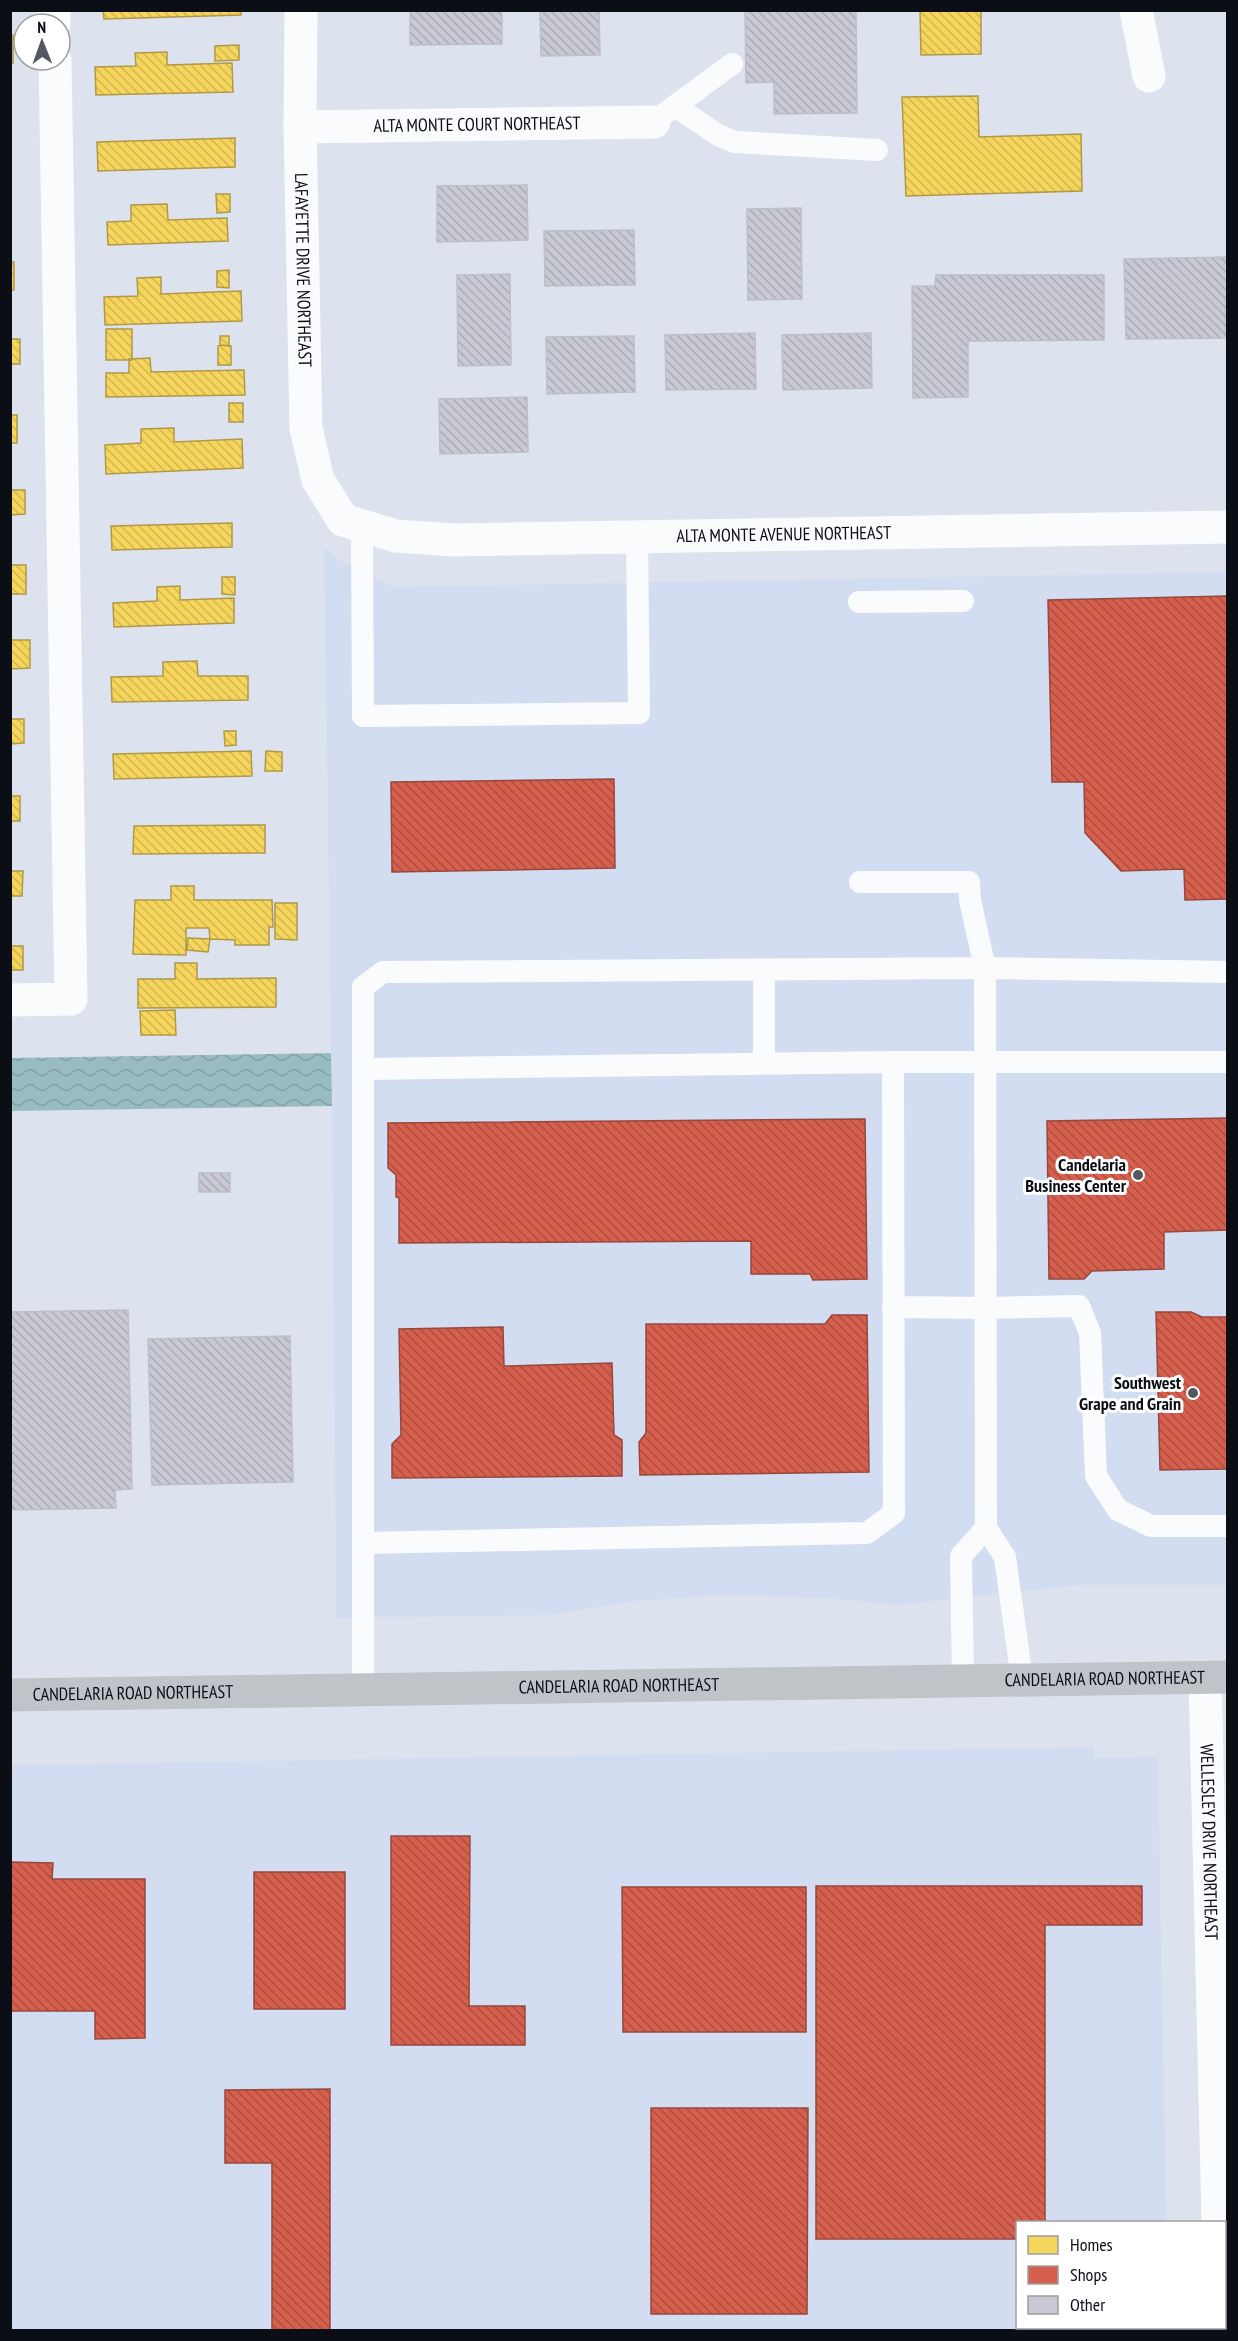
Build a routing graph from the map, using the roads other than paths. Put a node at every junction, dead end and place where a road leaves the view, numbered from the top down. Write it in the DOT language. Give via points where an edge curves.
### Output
graph roads {
  1 [pos="301,10"];
  2 [pos="1136,10"];
  3 [pos="732,64"];
  4 [pos="55,72"];
  5 [pos="1149,76"];
  6 [pos="664,114"];
  7 [pos="300,127"];
  8 [pos="877,150"];
  9 [pos="353,523"];
  10 [pos="1227,527"];
  11 [pos="636,537"];
  12 [pos="963,601"];
  13 [pos="859,602"];
  14 [pos="860,882"];
  15 [pos="985,968"];
  16 [pos="764,970"];
  17 [pos="1227,972"];
  18 [pos="10,1000"];
  19 [pos="987,1061"];
  20 [pos="892,1062"];
  21 [pos="1227,1062"];
  22 [pos="764,1063"];
  23 [pos="363,1069"];
  24 [pos="893,1306"];
  25 [pos="987,1308"];
  26 [pos="1227,1526"];
  27 [pos="987,1528"];
  28 [pos="363,1543"];
  29 [pos="1216,1677"];
  30 [pos="963,1680"];
  31 [pos="1022,1680"];
  32 [pos="363,1690"];
  33 [pos="10,1695"];
  34 [pos="1218,2221"];
  1 -- 7 [label="street, LAFAYETTE DRIVE NORTHEAST"];
  2 -- 5 [label="street"];
  3 -- 6 [label="lane"];
  4 -- 18 [label="street" via="71,999"];
  6 -- 7 [label="street, ALTA MONTE COURT NORTHEAST"];
  6 -- 8 [label="lane" via="735,142"];
  7 -- 9 [label="street, LAFAYETTE DRIVE NORTHEAST" via="306,428 318,480"];
  9 -- 11 [label="street, ALTA MONTE AVENUE NORTHEAST" via="396,536 453,540"];
  9 -- 11 [label="lane" via="363,716 639,713"];
  10 -- 11 [label="street, ALTA MONTE AVENUE NORTHEAST"];
  12 -- 13 [label="lane"];
  14 -- 15 [label="lane" via="969,882"];
  15 -- 16 [label="lane"];
  15 -- 17 [label="lane"];
  15 -- 19 [label="lane"];
  16 -- 22 [label="lane"];
  16 -- 23 [label="lane" via="383,972 363,987"];
  19 -- 20 [label="lane"];
  19 -- 21 [label="lane"];
  19 -- 25 [label="lane"];
  20 -- 22 [label="lane"];
  20 -- 24 [label="lane"];
  22 -- 23 [label="lane"];
  23 -- 28 [label="lane"];
  24 -- 25 [label="lane"];
  24 -- 28 [label="lane" via="894,1513 867,1533"];
  25 -- 26 [label="lane" via="1078,1306 1090,1333 1096,1476 1118,1510 1151,1526"];
  25 -- 27 [label="lane"];
  27 -- 30 [label="lane" via="960,1556"];
  27 -- 31 [label="lane" via="1005,1557"];
  28 -- 32 [label="lane"];
  29 -- 31 [label="main road, CANDELARIA ROAD NORTHEAST"];
  29 -- 34 [label="street, WELLESLEY DRIVE NORTHEAST"];
  30 -- 31 [label="main road, CANDELARIA ROAD NORTHEAST"];
  30 -- 32 [label="main road, CANDELARIA ROAD NORTHEAST"];
  32 -- 33 [label="main road, CANDELARIA ROAD NORTHEAST"];
}
